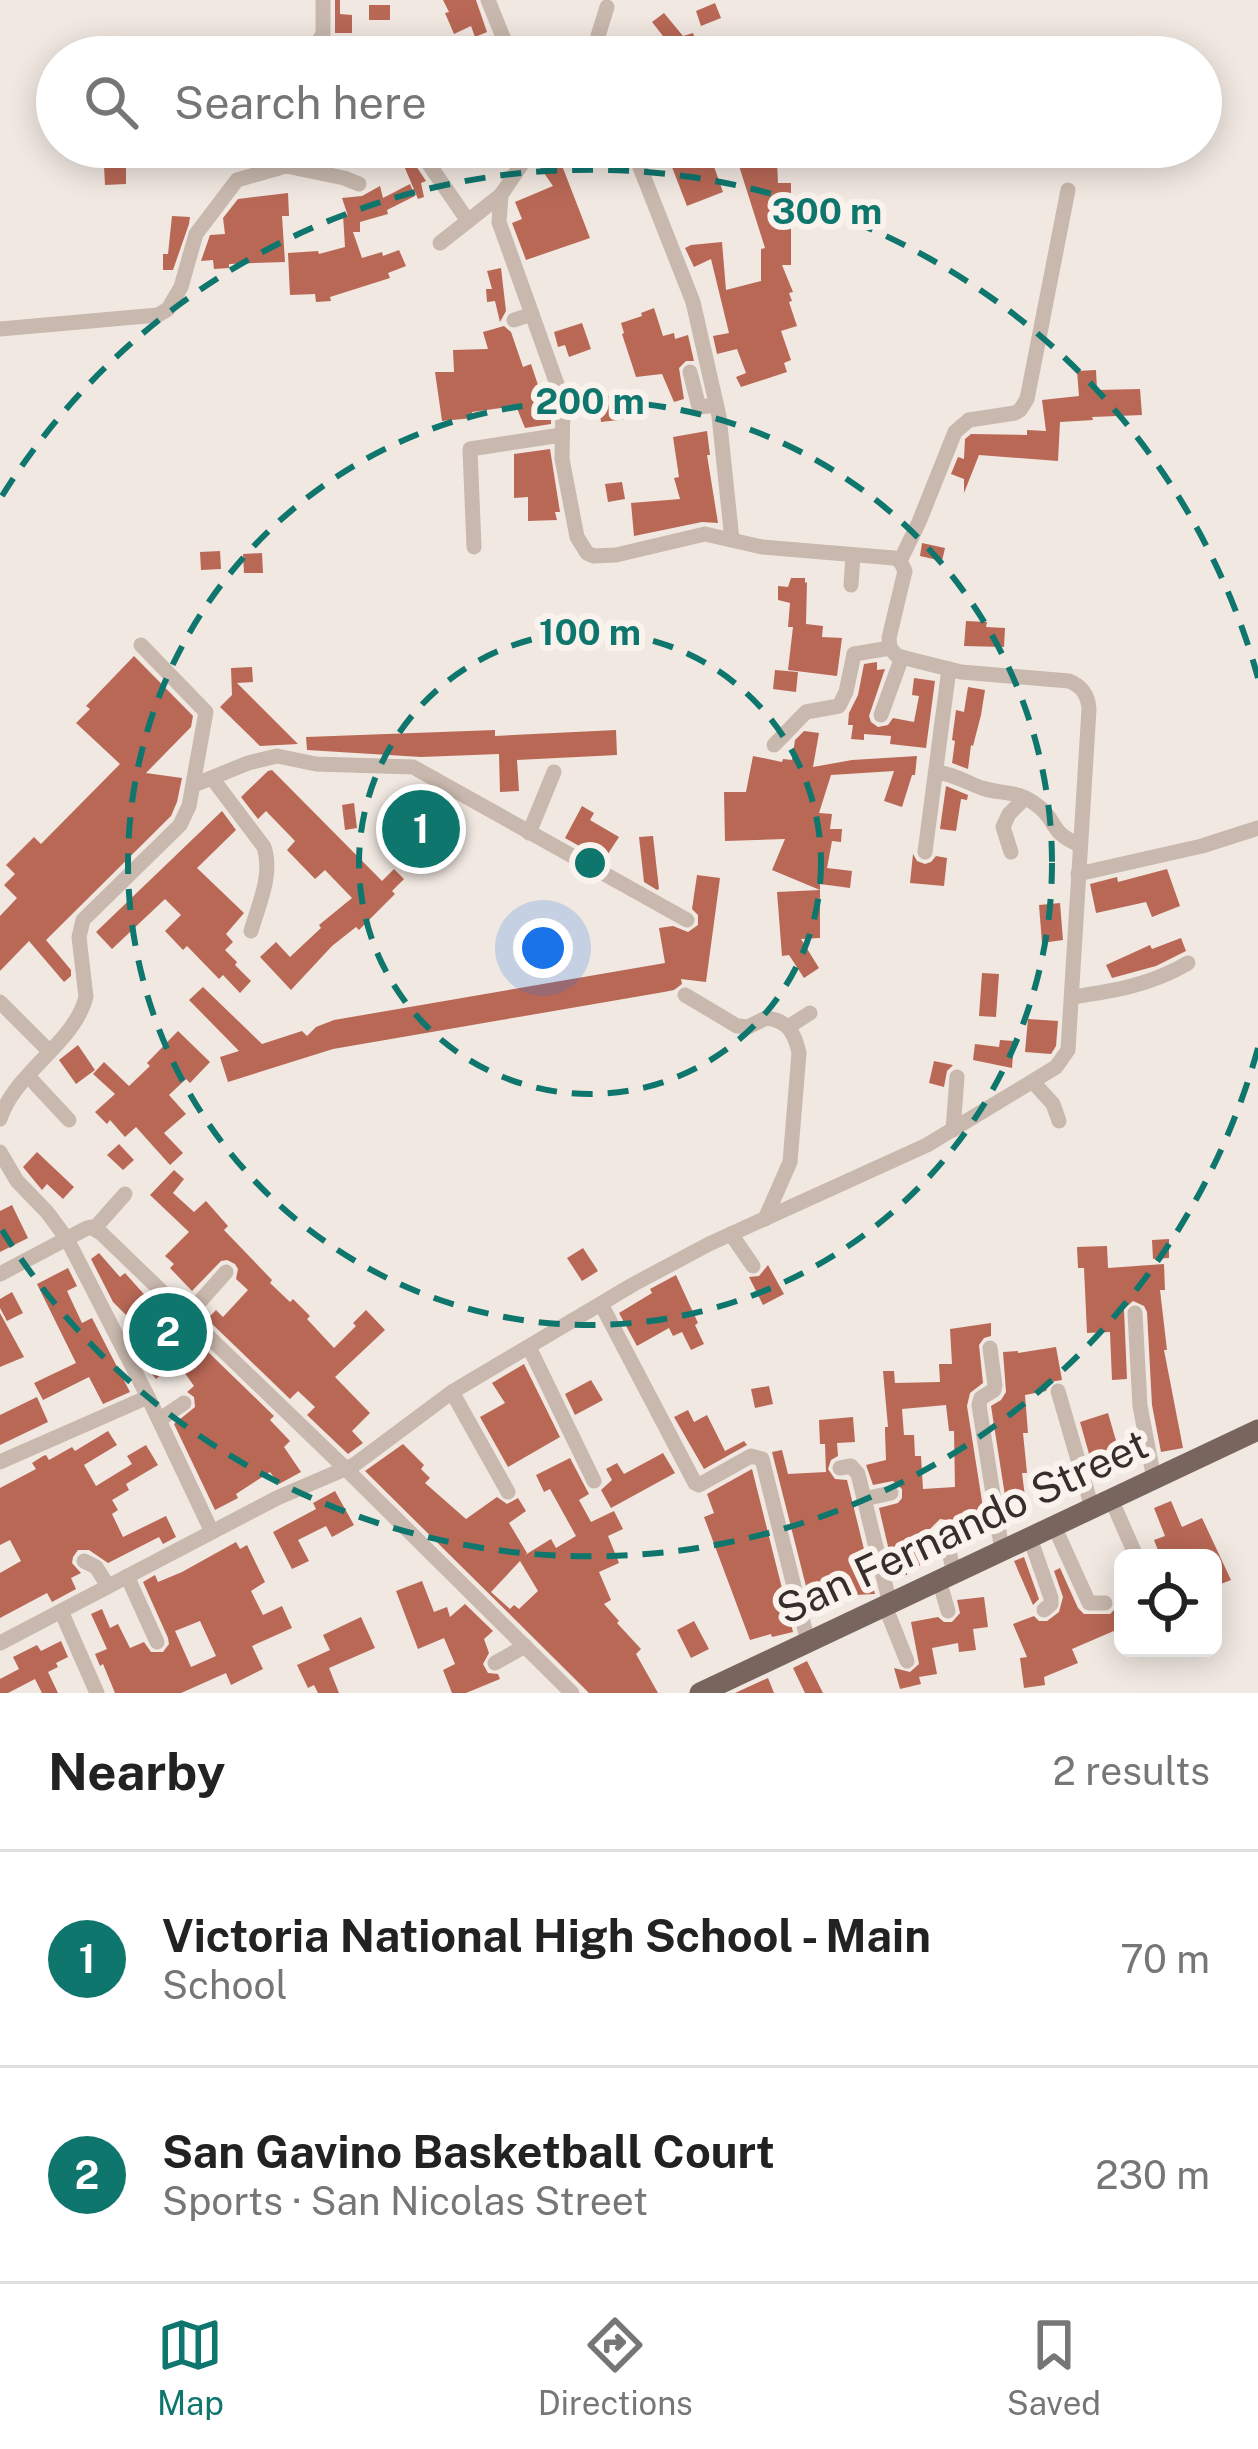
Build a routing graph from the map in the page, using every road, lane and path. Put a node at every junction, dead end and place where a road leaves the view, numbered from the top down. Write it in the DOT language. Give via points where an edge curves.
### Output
graph roads {
  1 [pos="323,0"];
  2 [pos="488,0"];
  3 [pos="607,7"];
  4 [pos="322,36"];
  5 [pos="503,36"];
  6 [pos="598,36"];
  7 [pos="279,168"];
  8 [pos="294,168"];
  9 [pos="432,168"];
  10 [pos="518,168"];
  11 [pos="640,168"];
  12 [pos="359,184"];
  13 [pos="1068,190"];
  14 [pos="501,195"];
  15 [pos="187,214"];
  16 [pos="209,217"];
  17 [pos="468,220"];
  18 [pos="440,243"];
  19 [pos="532,314"];
  20 [pos="514,320"];
  21 [pos="0,329"];
  22 [pos="690,372"];
  23 [pos="716,405"];
  24 [pos="561,435"];
  25 [pos="732,540"];
  26 [pos="474,547"];
  27 [pos="853,555"];
  28 [pos="900,561"];
  29 [pos="851,585"];
  30 [pos="141,645"];
  31 [pos="896,653"];
  32 [pos="949,669"];
  33 [pos="881,715"];
  34 [pos="774,745"];
  35 [pos="554,772"];
  36 [pos="935,772"];
  37 [pos="212,778"];
  38 [pos="194,785"];
  39 [pos="1025,798"];
  40 [pos="1258,828"];
  41 [pos="529,833"];
  42 [pos="1079,845"];
  43 [pos="925,852"];
  44 [pos="1011,852"];
  45 [pos="1078,874"];
  46 [pos="687,920"];
  47 [pos="251,931"];
  48 [pos="1188,963"];
  49 [pos="686,995"];
  50 [pos="1072,997"];
  51 [pos="0,1002"];
  52 [pos="810,1013"];
  53 [pos="788,1027"];
  54 [pos="49,1052"];
  55 [pos="28,1076"];
  56 [pos="957,1077"];
  57 [pos="1033,1082"];
  58 [pos="0,1119"];
  59 [pos="69,1120"];
  60 [pos="1059,1121"];
  61 [pos="952,1130"];
  62 [pos="0,1152"];
  63 [pos="125,1194"];
  64 [pos="765,1219"];
  65 [pos="93,1228"];
  66 [pos="731,1234"];
  67 [pos="67,1239"];
  68 [pos="753,1266"];
  69 [pos="226,1272"];
  70 [pos="0,1274"];
  71 [pos="601,1304"];
  72 [pos="1135,1313"];
  73 [pos="188,1315"];
  74 [pos="529,1347"];
  75 [pos="990,1348"];
  76 [pos="1058,1391"];
  77 [pos="452,1392"];
  78 [pos="148,1397"];
  79 [pos="184,1402"];
  80 [pos="159,1420"];
  81 [pos="1258,1430"];
  82 [pos="0,1462"];
  83 [pos="840,1468"];
  84 [pos="346,1469"];
  85 [pos="1154,1479"];
  86 [pos="594,1481"];
  87 [pos="508,1492"];
  88 [pos="891,1493"];
  89 [pos="864,1499"];
  90 [pos="1102,1504"];
  91 [pos="1054,1526"];
  92 [pos="944,1530"];
  93 [pos="212,1532"];
  94 [pos="1030,1538"];
  95 [pos="1131,1549"];
  96 [pos="1002,1551"];
  97 [pos="84,1561"];
  98 [pos="128,1576"];
  99 [pos="947,1577"];
  100 [pos="108,1586"];
  101 [pos="1105,1603"];
  102 [pos="887,1605"];
  103 [pos="1044,1610"];
  104 [pos="61,1611"];
  105 [pos="948,1611"];
  106 [pos="157,1642"];
  107 [pos="808,1642"];
  108 [pos="0,1643"];
  109 [pos="525,1646"];
  110 [pos="907,1661"];
  111 [pos="495,1663"];
  112 [pos="706,1692"];
  113 [pos="97,1693"];
  114 [pos="572,1693"];
  1 -- 4 [label="street"];
  2 -- 5 [label="street"];
  3 -- 6 [label="street"];
  7 -- 16 [label="street" via="237,180"];
  8 -- 12 [label="street"];
  9 -- 17 [label="street"];
  10 -- 14 [label="street"];
  11 -- 23 [label="street" via="687,283"];
  13 -- 28 [label="street" via="1024,406 969,420 955,432"];
  14 -- 17 [label="street"];
  14 -- 19 [label="street" via="499,223"];
  15 -- 16 [label="street"];
  16 -- 21 [label="street" via="193,240 185,277 158,315"];
  17 -- 18 [label="street"];
  19 -- 20 [label="street"];
  19 -- 24 [label="street" via="563,401"];
  22 -- 23 [label="street" via="699,407"];
  23 -- 25 [label="street"];
  24 -- 25 [label="street" via="586,553 616,555 705,534"];
  24 -- 26 [label="street" via="470,449"];
  25 -- 27 [label="street"];
  27 -- 28 [label="street"];
  27 -- 29 [label="street"];
  28 -- 31 [label="street" via="904,577 889,638"];
  30 -- 38 [label="street" via="206,712"];
  31 -- 32 [label="street"];
  31 -- 33 [label="street"];
  31 -- 34 [label="street" via="854,654 839,706 806,712"];
  32 -- 36 [label="street"];
  32 -- 42 [label="street" via="1083,690 1089,709"];
  35 -- 41 [label="street"];
  36 -- 39 [label="street"];
  36 -- 43 [label="street"];
  37 -- 38 [label="street"];
  37 -- 41 [label="street" via="277,756 413,767"];
  37 -- 47 [label="street" via="268,856"];
  38 -- 54 [label="street" via="174,833 83,920 85,1005"];
  39 -- 42 [label="street"];
  39 -- 44 [label="street" via="1003,827"];
  40 -- 45 [label="street"];
  41 -- 46 [label="street"];
  42 -- 45 [label="street"];
  45 -- 50 [label="street"];
  48 -- 50 [label="street" via="1138,986"];
  49 -- 53 [label="street" via="737,1026 766,1018"];
  50 -- 57 [label="street" via="1068,1049"];
  51 -- 54 [label="street"];
  52 -- 53 [label="street"];
  53 -- 64 [label="street" via="800,1053 793,1146"];
  54 -- 55 [label="street"];
  55 -- 58 [label="street"];
  55 -- 59 [label="street"];
  56 -- 61 [label="street"];
  57 -- 60 [label="street"];
  57 -- 61 [label="street"];
  61 -- 64 [label="street"];
  62 -- 67 [label="street"];
  63 -- 65 [label="street"];
  64 -- 66 [label="street"];
  65 -- 67 [label="street"];
  65 -- 73 [label="street"];
  66 -- 68 [label="street"];
  66 -- 71 [label="street"];
  67 -- 70 [label="street"];
  67 -- 78 [label="street"];
  69 -- 73 [label="street"];
  71 -- 74 [label="street"];
  71 -- 107 [label="street" via="695,1483 753,1455 762,1459"];
  72 -- 85 [label="street"];
  73 -- 84 [label="street" via="294,1430"];
  74 -- 77 [label="street"];
  74 -- 86 [label="street"];
  75 -- 96 [label="street" via="994,1390 979,1405"];
  76 -- 90 [label="street"];
  77 -- 84 [label="street"];
  77 -- 87 [label="street"];
  78 -- 80 [label="street"];
  78 -- 82 [label="street"];
  79 -- 80 [label="street"];
  80 -- 93 [label="street"];
  81 -- 85 [label="main road, San Fernando Street"];
  83 -- 89 [label="street" via="855,1468"];
  84 -- 93 [label="street"];
  84 -- 109 [label="street"];
  85 -- 90 [label="main road, San Fernando Street"];
  88 -- 89 [label="street"];
  89 -- 102 [label="street"];
  90 -- 91 [label="main road, San Fernando Street"];
  90 -- 95 [label="street"];
  91 -- 94 [label="main road, San Fernando Street"];
  91 -- 101 [label="street" via="1089,1603"];
  92 -- 99 [label="street"];
  93 -- 98 [label="street"];
  94 -- 96 [label="main road, San Fernando Street"];
  94 -- 103 [label="street" via="1051,1598"];
  96 -- 99 [label="main road, San Fernando Street"];
  97 -- 100 [label="street"];
  98 -- 100 [label="street"];
  98 -- 106 [label="street"];
  99 -- 102 [label="main road, San Fernando Street"];
  99 -- 105 [label="street"];
  100 -- 104 [label="street"];
  102 -- 107 [label="main road, San Fernando Street"];
  102 -- 110 [label="street"];
  104 -- 108 [label="street"];
  104 -- 113 [label="street"];
  107 -- 112 [label="main road, San Fernando Street"];
  109 -- 111 [label="street"];
  109 -- 114 [label="street"];
}
